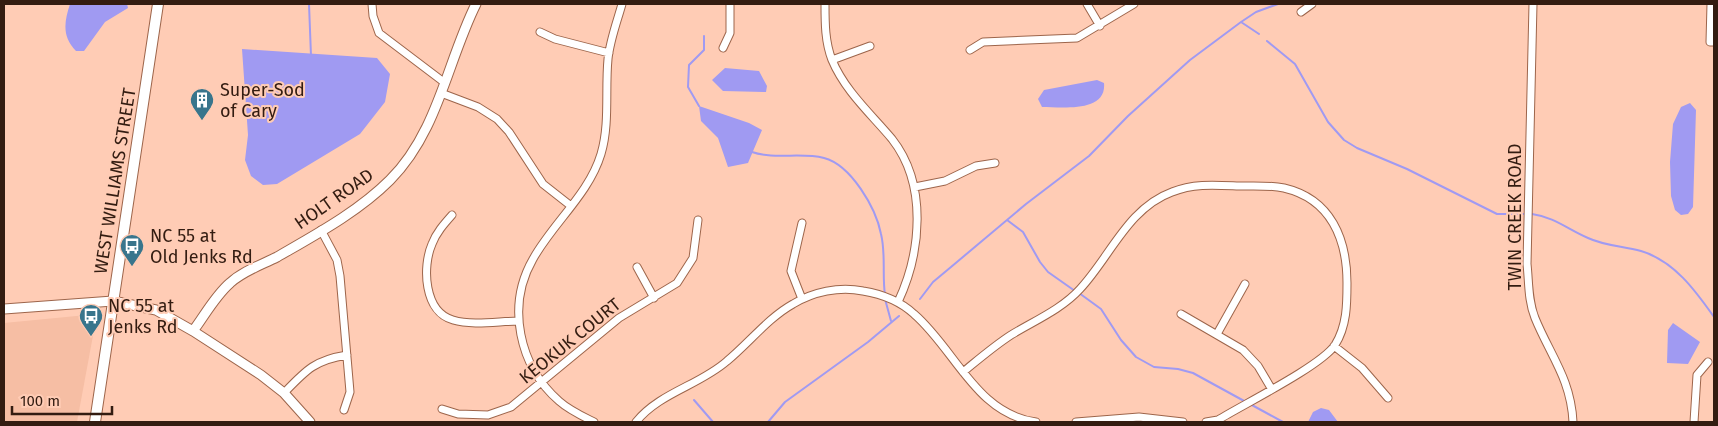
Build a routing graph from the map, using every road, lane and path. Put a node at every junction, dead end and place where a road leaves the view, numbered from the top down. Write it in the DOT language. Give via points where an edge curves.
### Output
graph roads {
  1 [pos="158,4"];
  2 [pos="372,4"];
  3 [pos="476,4"];
  4 [pos="622,4"];
  5 [pos="730,4"];
  6 [pos="825,4"];
  7 [pos="1087,4"];
  8 [pos="1134,4"];
  9 [pos="1312,4"];
  10 [pos="1533,4"];
  11 [pos="1712,4"];
  12 [pos="1301,12"];
  13 [pos="1100,26"];
  14 [pos="540,32"];
  15 [pos="1712,42"];
  16 [pos="870,46"];
  17 [pos="723,48"];
  18 [pos="970,50"];
  19 [pos="609,53"];
  20 [pos="832,60"];
  21 [pos="445,83"];
  22 [pos="441,93"];
  23 [pos="994,163"];
  24 [pos="915,187"];
  25 [pos="571,206"];
  26 [pos="452,215"];
  27 [pos="698,220"];
  28 [pos="802,223"];
  29 [pos="321,230"];
  30 [pos="637,267"];
  31 [pos="1245,284"];
  32 [pos="654,298"];
  33 [pos="802,299"];
  34 [pos="113,301"];
  35 [pos="898,302"];
  36 [pos="4,309"];
  37 [pos="1181,314"];
  38 [pos="519,321"];
  39 [pos="194,331"];
  40 [pos="1217,334"];
  41 [pos="1334,346"];
  42 [pos="346,355"];
  43 [pos="1708,362"];
  44 [pos="963,372"];
  45 [pos="541,383"];
  46 [pos="1271,388"];
  47 [pos="284,393"];
  48 [pos="1388,398"];
  49 [pos="442,409"];
  50 [pos="344,410"];
  51 [pos="1111,421"];
  52 [pos="1218,421"];
  53 [pos="95,422"];
  54 [pos="310,422"];
  55 [pos="594,422"];
  56 [pos="636,422"];
  57 [pos="1036,422"];
  58 [pos="1076,422"];
  59 [pos="1183,422"];
  60 [pos="1206,422"];
  61 [pos="1573,422"];
  62 [pos="1694,422"];
  1 -- 34 [label="main road, WEST WILLIAMS STREET"];
  2 -- 21 [label="street" via="379,33"];
  3 -- 21 [label="street, HOLT ROAD"];
  4 -- 19 [label="street"];
  5 -- 17 [label="street" via="730,33"];
  6 -- 20 [label="street"];
  7 -- 13 [label="street"];
  8 -- 13 [label="street"];
  9 -- 12 [label="street"];
  10 -- 61 [label="street, TWIN CREEK ROAD" via="1527,264 1530,298 1535,318 1566,383"];
  11 -- 15 [label="street"];
  13 -- 18 [label="street" via="1077,38 983,42"];
  14 -- 19 [label="street"];
  16 -- 20 [label="street"];
  19 -- 25 [label="street" via="601,153 592,175"];
  20 -- 24 [label="street" via="845,84 902,154"];
  21 -- 22 [label="street, HOLT ROAD"];
  22 -- 25 [label="street" via="478,107 498,119 543,184"];
  22 -- 29 [label="street, HOLT ROAD" via="417,144 391,179 372,196"];
  23 -- 24 [label="street" via="976,166 945,181"];
  24 -- 35 [label="street" via="917,210 912,267"];
  25 -- 38 [label="street" via="527,271 519,299"];
  26 -- 38 [label="street" via="435,237 429,254 429,288 435,308 445,317 460,322"];
  27 -- 32 [label="street, KEOKUK COURT" via="696,252 687,271 677,283"];
  28 -- 33 [label="street" via="791,270"];
  29 -- 39 [label="street, HOLT ROAD" via="230,283"];
  29 -- 42 [label="street" via="338,264"];
  30 -- 32 [label="street"];
  31 -- 40 [label="street"];
  32 -- 45 [label="street, KEOKUK COURT" via="619,318"];
  33 -- 35 [label="street" via="825,291 847,289 869,292"];
  33 -- 56 [label="street" via="787,307 726,362 652,406"];
  34 -- 36 [label="street"];
  34 -- 39 [label="street" via="156,310"];
  34 -- 53 [label="main road, WEST WILLIAMS STREET"];
  35 -- 44 [label="street" via="926,326"];
  37 -- 40 [label="street"];
  38 -- 45 [label="street" via="527,357"];
  39 -- 47 [label="street"];
  40 -- 46 [label="street" via="1251,357"];
  41 -- 44 [label="street" via="1346,317 1347,260 1340,235 1326,214 1307,198 1283,188 1197,186 1163,195 1141,211 1073,296 1009,336"];
  41 -- 46 [label="street" via="1315,363"];
  41 -- 48 [label="street" via="1362,368"];
  42 -- 47 [label="street" via="316,362"];
  42 -- 50 [label="street" via="350,392"];
  43 -- 62 [label="street" via="1697,375"];
  44 -- 57 [label="street" via="989,401 1016,417"];
  45 -- 49 [label="street, KEOKUK COURT" via="511,408 495,414 466,415"];
  45 -- 55 [label="street" via="561,403"];
  46 -- 52 [label="street"];
  47 -- 54 [label="street"];
  51 -- 58 [label="street"];
  51 -- 59 [label="street" via="1150,417"];
  52 -- 60 [label="street"];
}
